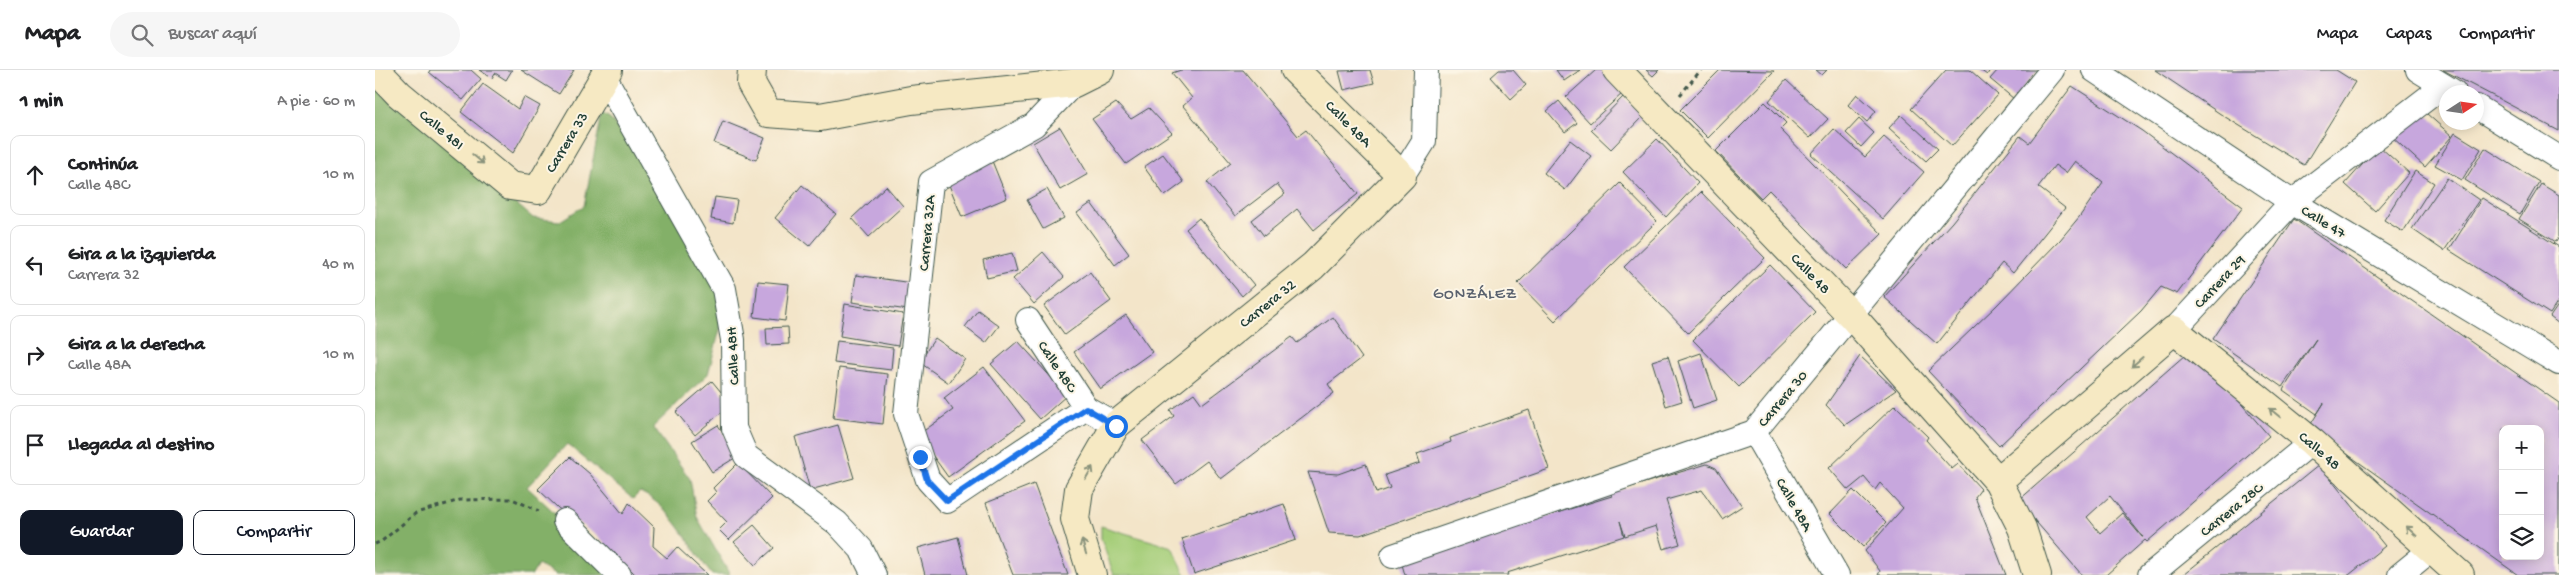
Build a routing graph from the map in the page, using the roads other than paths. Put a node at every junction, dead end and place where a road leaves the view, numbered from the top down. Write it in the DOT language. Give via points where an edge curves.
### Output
graph roads {
  1 [pos="376,70"];
  2 [pos="752,70"];
  3 [pos="1100,70"];
  4 [pos="1295,70"];
  5 [pos="1426,70"];
  6 [pos="1617,70"];
  7 [pos="2052,70"];
  8 [pos="2094,70"];
  9 [pos="2418,70"];
  10 [pos="606,74"];
  11 [pos="1074,83"];
  12 [pos="2442,85"];
  13 [pos="2439,96"];
  14 [pos="2484,110"];
  15 [pos="2559,158"];
  16 [pos="1402,176"];
  17 [pos="510,186"];
  18 [pos="2292,202"];
  19 [pos="1851,316"];
  20 [pos="1028,320"];
  21 [pos="2174,330"];
  22 [pos="2559,363"];
  23 [pos="1086,408"];
  24 [pos="1116,426"];
  25 [pos="1754,432"];
  26 [pos="2312,442"];
  27 [pos="1998,481"];
  28 [pos="565,522"];
  29 [pos="2432,549"];
  30 [pos="1393,556"];
  31 [pos="619,575"];
  32 [pos="873,575"];
  33 [pos="1092,575"];
  34 [pos="1837,575"];
  35 [pos="2037,575"];
  36 [pos="2150,575"];
  37 [pos="2400,575"];
  38 [pos="2461,575"];
  1 -- 17 [label="street, Calle 48I, one-way" via="399,94"];
  2 -- 11 [label="street, Carrera 32A" via="751,83 768,113 820,117 911,100"];
  3 -- 11 [label="street, Carrera 32A"];
  4 -- 16 [label="street, Calle 48A"];
  5 -- 16 [label="street, Carrera 32" via="1425,141"];
  6 -- 19 [label="street, Calle 48"];
  7 -- 19 [label="street, Carrera 30"];
  8 -- 18 [label="street, Calle 47"];
  9 -- 12 [label="street"];
  10 -- 17 [label="street, Carrera 33" via="538,190"];
  10 -- 32 [label="street, Calle 48H" via="724,289 733,340 734,428 746,456 837,523 861,549"];
  11 -- 23 [label="street, Carrera 32A" via="1034,125 931,182 906,414 927,480 947,501"];
  13 -- 18 [label="street, Carrera 29"];
  14 -- 15 [label="street"];
  16 -- 24 [label="street, Carrera 32" via="1313,266"];
  18 -- 21 [label="street, Carrera 29"];
  18 -- 22 [label="street, Calle 47"];
  19 -- 25 [label="street, Carrera 30"];
  19 -- 27 [label="street, Calle 48"];
  20 -- 23 [label="street, Calle 48C"];
  26 -- 21 [label="street, Calle 48, one-way"];
  21 -- 27 [label="street, Carrera 29, one-way"];
  23 -- 24 [label="street, Calle 48C"];
  33 -- 24 [label="street, Carrera 32, one-way" via="1075,519 1079,489"];
  25 -- 30 [label="street, Carrera 30"];
  25 -- 34 [label="street, Calle 48A"];
  29 -- 26 [label="street, Calle 48, one-way"];
  26 -- 36 [label="street, Carrera 28C"];
  27 -- 35 [label="street, Calle 48" via="2022,528"];
  28 -- 31 [label="street"];
  29 -- 37 [label="street"];
  29 -- 38 [label="street, Calle 48"];
}
